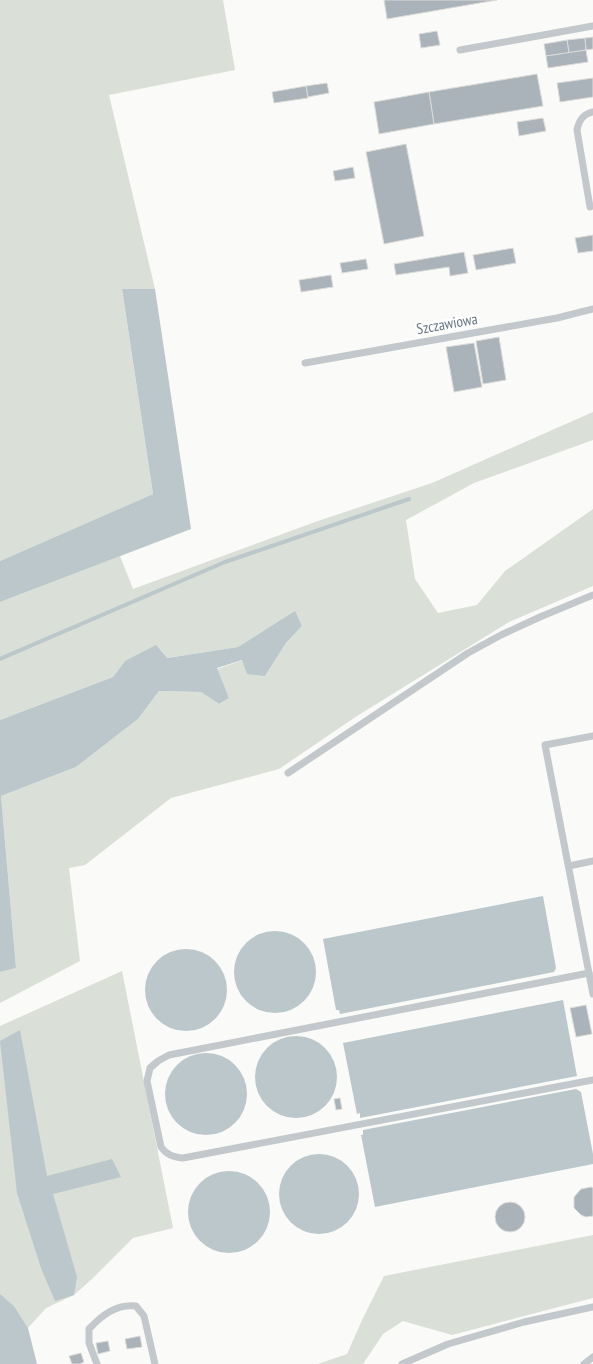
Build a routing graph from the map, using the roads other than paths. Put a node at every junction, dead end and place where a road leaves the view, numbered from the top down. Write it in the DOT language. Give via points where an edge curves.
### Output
graph roads {
  1 [pos="593,26"];
  2 [pos="460,50"];
  3 [pos="593,112"];
  4 [pos="590,208"];
  5 [pos="593,309"];
  6 [pos="305,364"];
  7 [pos="593,595"];
  8 [pos="593,736"];
  9 [pos="288,773"];
  10 [pos="593,862"];
  11 [pos="569,866"];
  12 [pos="589,973"];
  13 [pos="593,994"];
  14 [pos="593,1080"];
  15 [pos="593,1307"];
  16 [pos="593,1357"];
  17 [pos="97,1364"];
  18 [pos="155,1364"];
  19 [pos="402,1364"];
  20 [pos="584,1364"];
  1 -- 2 [label="lane"];
  3 -- 4 [label="lane" via="579,121 577,130"];
  5 -- 6 [label="lane, Szczawiowa"];
  7 -- 9 [label="lane" via="540,616 468,653"];
  8 -- 11 [label="lane" via="545,745"];
  10 -- 11 [label="lane"];
  11 -- 12 [label="lane"];
  12 -- 13 [label="lane"];
  12 -- 14 [label="lane" via="169,1056 150,1068 147,1081 161,1147 166,1153 183,1158"];
  15 -- 19 [label="lane" via="524,1322 448,1344"];
  16 -- 20 [label="lane"];
  17 -- 18 [label="lane" via="89,1343 89,1329 115,1308 128,1305 136,1306 144,1316"];
}
